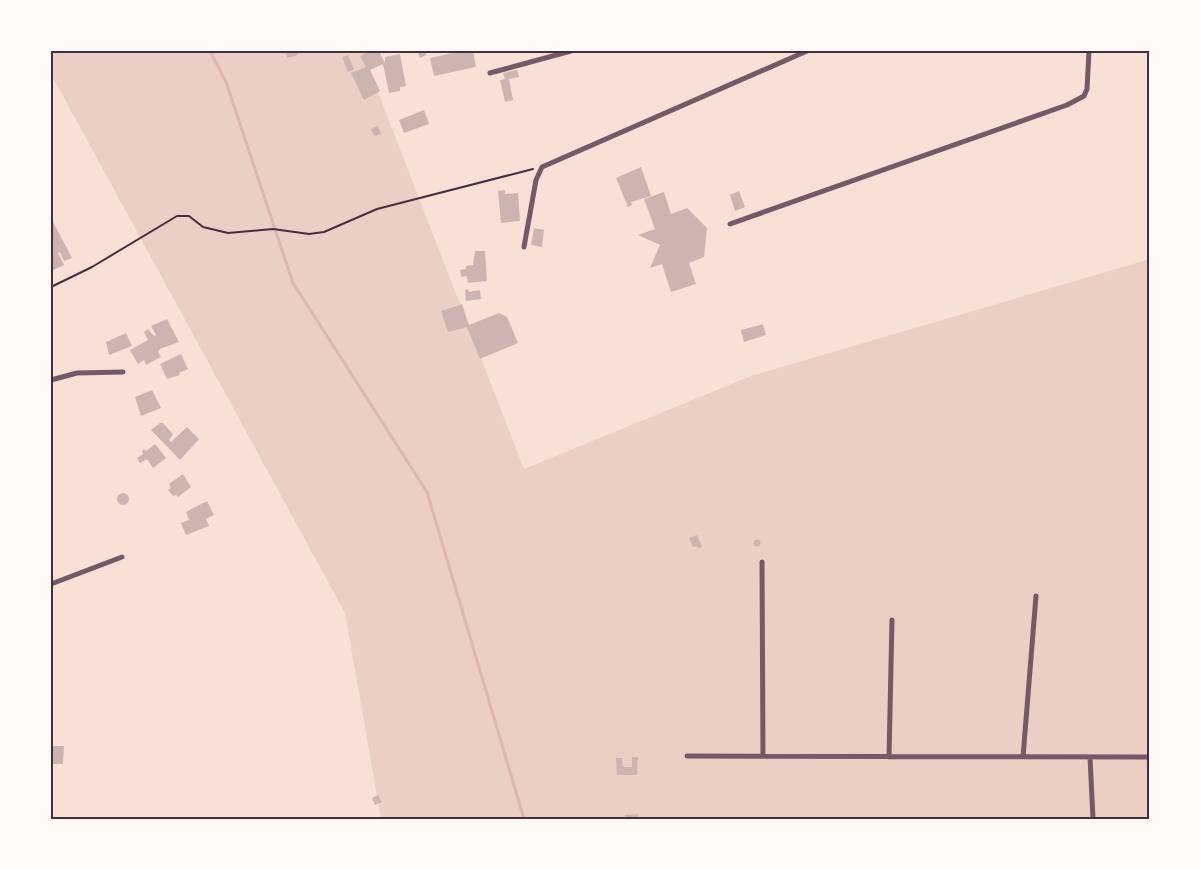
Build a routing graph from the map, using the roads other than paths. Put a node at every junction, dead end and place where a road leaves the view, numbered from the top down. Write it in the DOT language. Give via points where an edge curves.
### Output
graph roads {
  1 [pos="571,51"];
  2 [pos="807,51"];
  3 [pos="1089,51"];
  4 [pos="490,73"];
  5 [pos="730,224"];
  6 [pos="524,247"];
  7 [pos="123,372"];
  8 [pos="51,380"];
  9 [pos="122,557"];
  10 [pos="762,562"];
  11 [pos="51,584"];
  12 [pos="1036,596"];
  13 [pos="892,620"];
  14 [pos="687,756"];
  15 [pos="764,756"];
  16 [pos="889,756"];
  17 [pos="1023,756"];
  18 [pos="1090,757"];
  19 [pos="1150,757"];
  20 [pos="1093,819"];
  1 -- 4 [label="street"];
  2 -- 6 [label="street" via="542,167 536,180"];
  3 -- 5 [label="street" via="1087,89 1084,96 1067,105"];
  7 -- 8 [label="street" via="77,373"];
  9 -- 11 [label="street"];
  10 -- 15 [label="street"];
  12 -- 17 [label="street"];
  13 -- 16 [label="street"];
  14 -- 15 [label="street"];
  15 -- 16 [label="street"];
  16 -- 17 [label="street"];
  17 -- 18 [label="street"];
  18 -- 19 [label="street"];
  18 -- 20 [label="street"];
}
